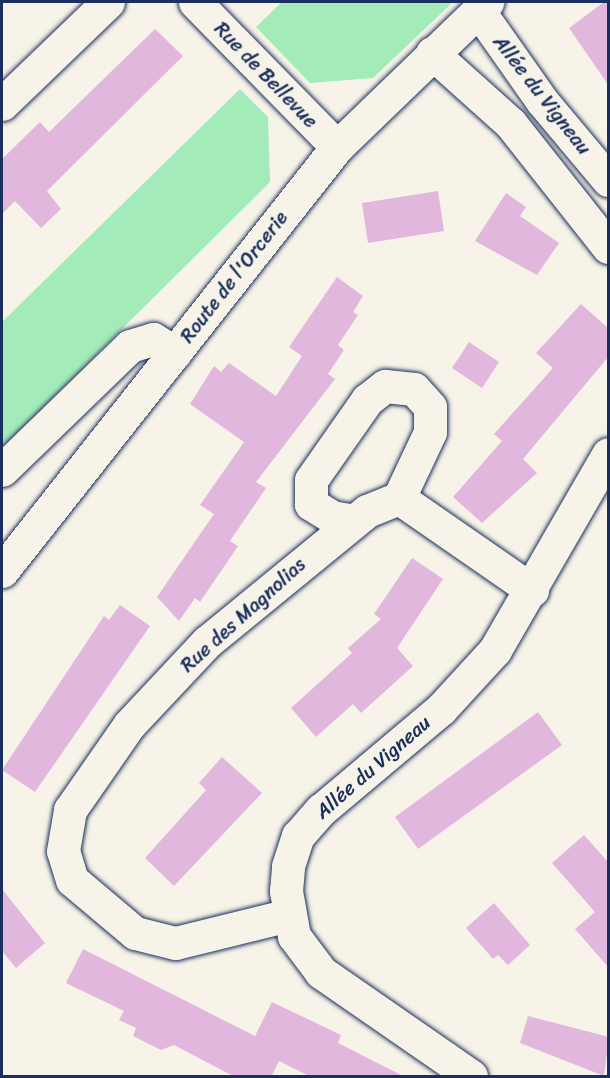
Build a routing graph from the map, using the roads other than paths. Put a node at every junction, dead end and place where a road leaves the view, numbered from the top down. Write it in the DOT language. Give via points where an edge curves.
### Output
graph roads {
  1 [pos="108,2"];
  2 [pos="195,2"];
  3 [pos="482,6"];
  4 [pos="432,53"];
  5 [pos="513,59"];
  6 [pos="475,92"];
  7 [pos="2,104"];
  8 [pos="337,147"];
  9 [pos="609,180"];
  10 [pos="609,247"];
  11 [pos="175,353"];
  12 [pos="609,454"];
  13 [pos="2,470"];
  14 [pos="399,498"];
  15 [pos="350,520"];
  16 [pos="2,571"];
  17 [pos="532,590"];
  18 [pos="289,915"];
  19 [pos="471,1077"];
  1 -- 7 [label="street"];
  2 -- 8 [label="street, Rue de Bellevue"];
  3 -- 4 [label="street, Route de l'Orcerie"];
  3 -- 5 [label="street, Allée du Vigneau"];
  4 -- 6 [label="street"];
  4 -- 8 [label="street, Route de l'Orcerie"];
  5 -- 6 [label="street"];
  5 -- 9 [label="street, Allée du Vigneau"];
  6 -- 10 [label="street" via="511,124"];
  8 -- 11 [label="street, Route de l'Orcerie"];
  11 -- 13 [label="street" via="153,339 130,346"];
  11 -- 16 [label="street, Route de l'Orcerie"];
  12 -- 17 [label="street, Allée du Vigneau"];
  14 -- 15 [label="street, Rue des Magnolias"];
  14 -- 15 [label="street" via="430,432 430,407 414,389 385,386 367,400 310,480 311,504 332,517"];
  14 -- 17 [label="street"];
  15 -- 18 [label="street, Rue des Magnolias" via="207,642 129,725 70,810 63,851 72,880 135,933 175,943"];
  17 -- 18 [label="street, Allée du Vigneau" via="473,678 321,810 298,836 288,866"];
  18 -- 19 [label="street, Allée du Vigneau" via="294,936 321,972"];
}
